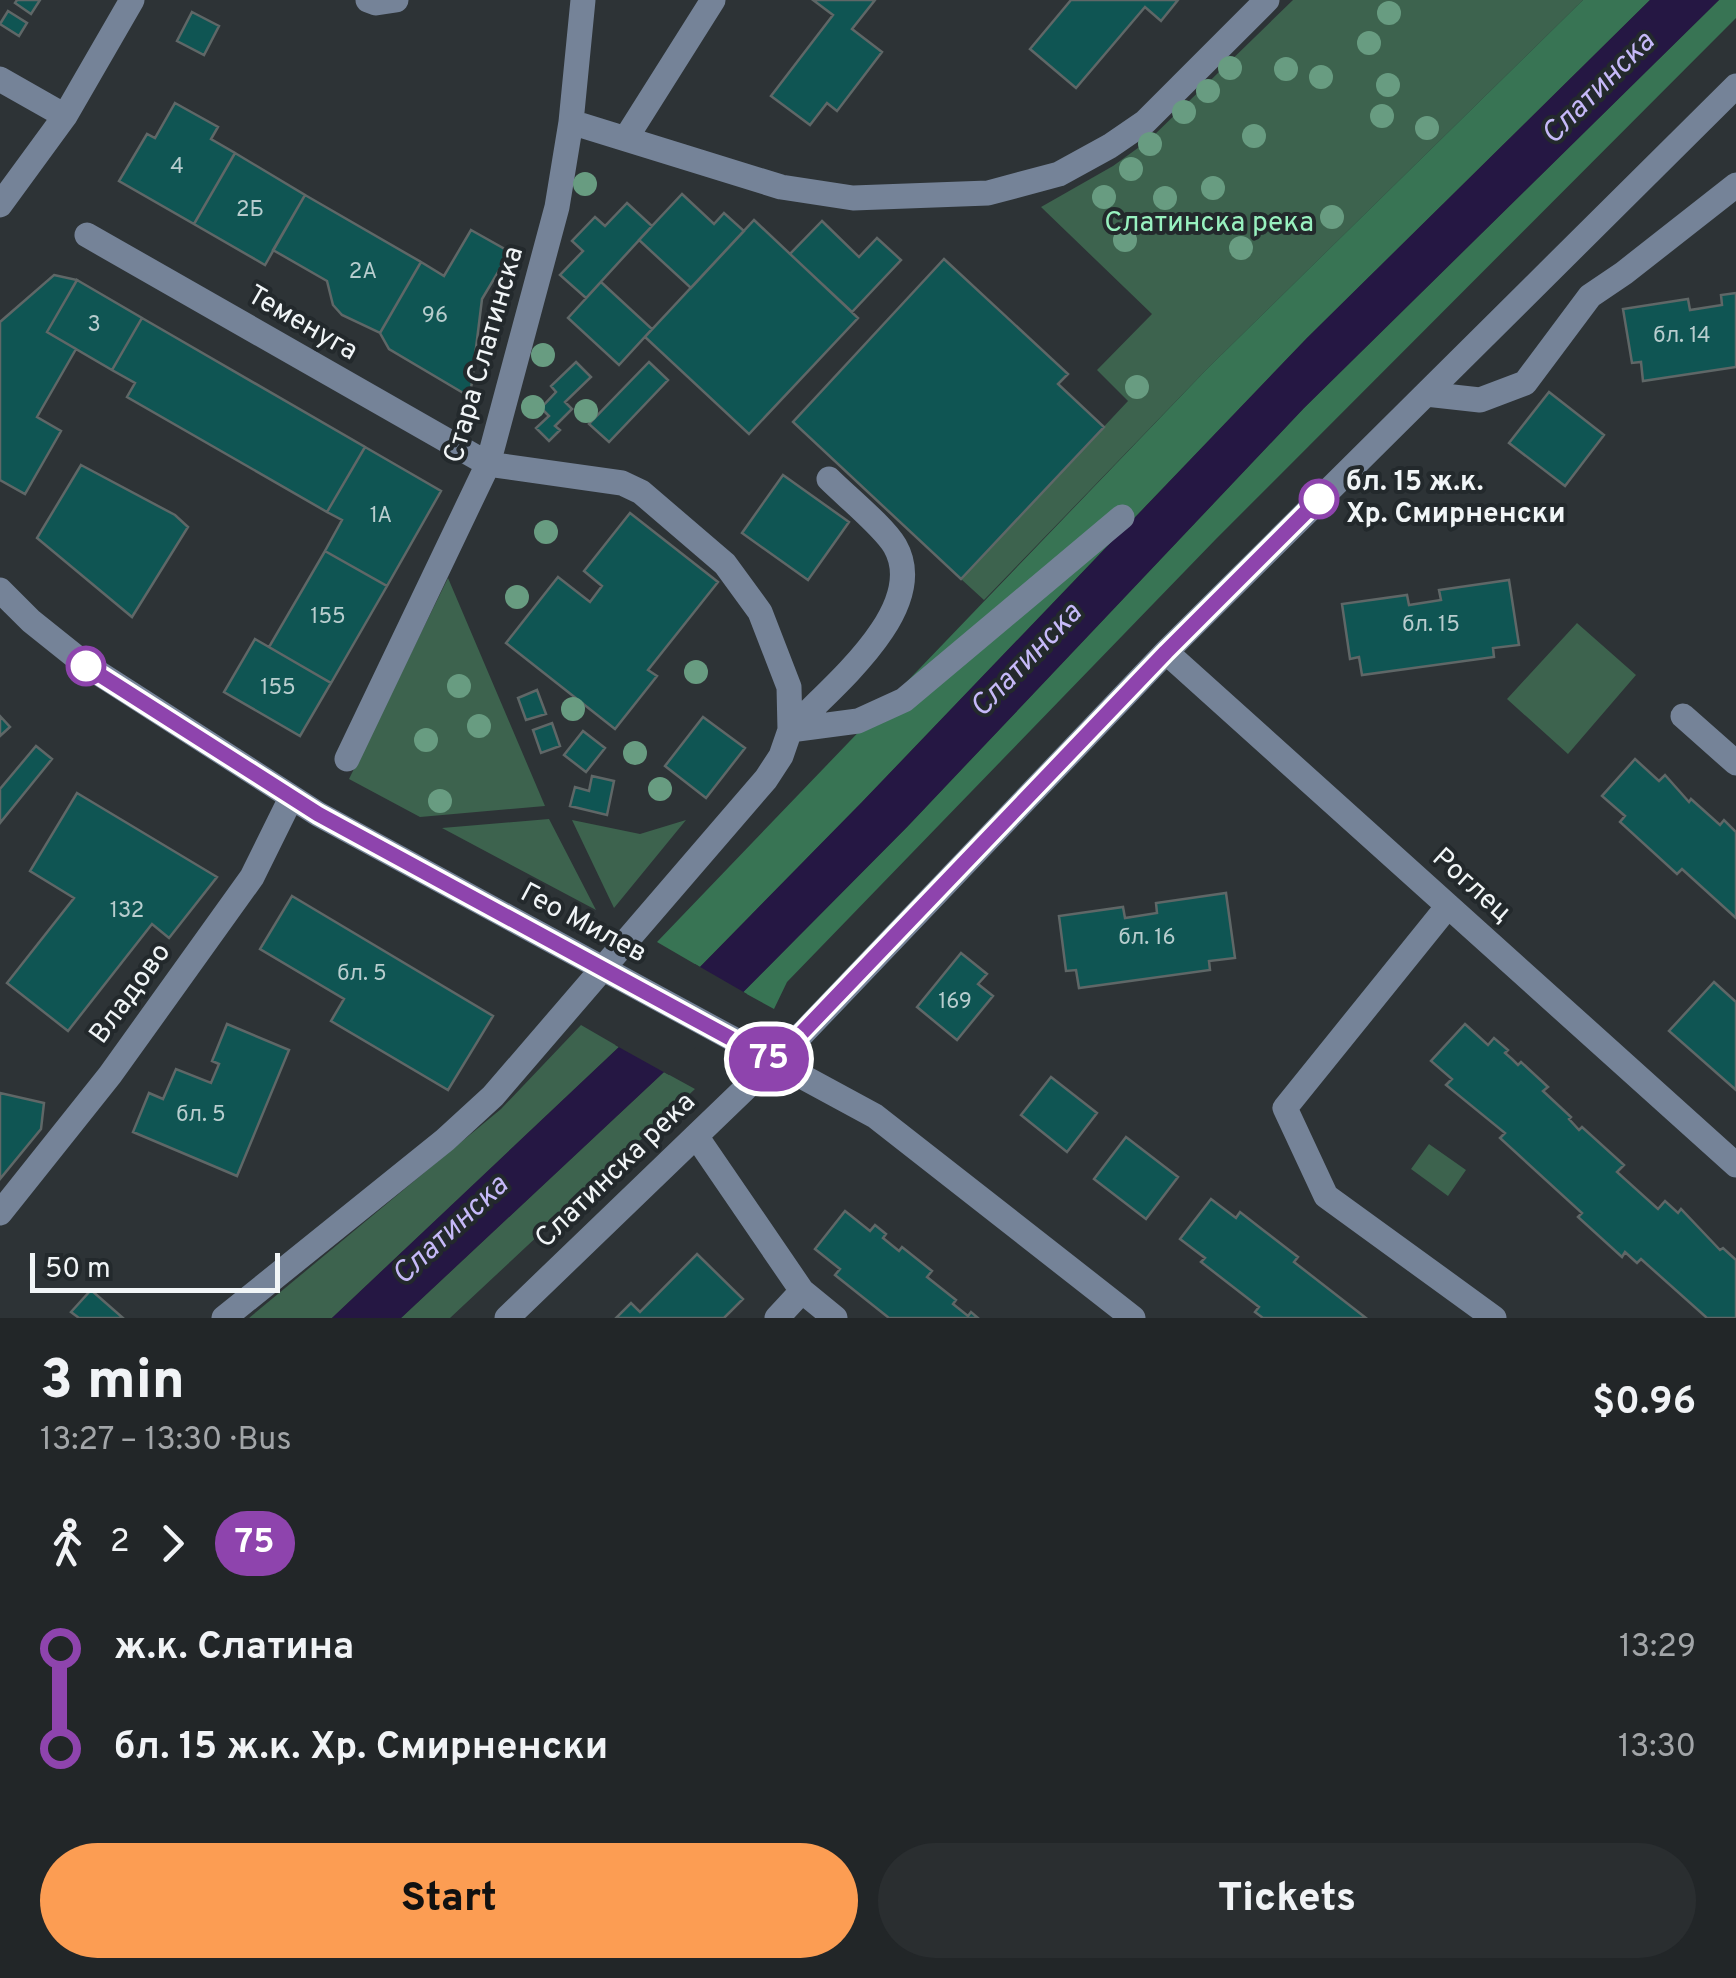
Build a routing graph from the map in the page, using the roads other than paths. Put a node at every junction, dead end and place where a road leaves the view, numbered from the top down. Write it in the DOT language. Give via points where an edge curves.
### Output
graph roads {
  1 [pos="132,0"];
  2 [pos="368,0"];
  3 [pos="396,0"];
  4 [pos="584,0"];
  5 [pos="713,0"];
  6 [pos="1267,0"];
  7 [pos="0,78"];
  8 [pos="1736,86"];
  9 [pos="66,116"];
  10 [pos="572,122"];
  11 [pos="626,138"];
  12 [pos="1736,186"];
  13 [pos="0,205"];
  14 [pos="87,235"];
  15 [pos="1426,394"];
  16 [pos="488,464"];
  17 [pos="829,479"];
  18 [pos="1122,517"];
  19 [pos="0,590"];
  20 [pos="1166,652"];
  21 [pos="1683,716"];
  22 [pos="790,730"];
  23 [pos="347,758"];
  24 [pos="1736,763"];
  25 [pos="292,798"];
  26 [pos="1448,906"];
  27 [pos="612,974"];
  28 [pos="774,1062"];
  29 [pos="696,1136"];
  30 [pos="1736,1165"];
  31 [pos="0,1213"];
  32 [pos="802,1291"];
  33 [pos="224,1318"];
  34 [pos="508,1318"];
  35 [pos="777,1318"];
  36 [pos="835,1318"];
  37 [pos="1133,1318"];
  38 [pos="1494,1318"];
  1 -- 9 [label="street"];
  2 -- 3 [label="street"];
  4 -- 10 [label="street, Стара Слатинска"];
  5 -- 11 [label="street"];
  6 -- 11 [label="street" via="1145,122 1059,174 988,193 854,198 781,187"];
  7 -- 9 [label="street"];
  8 -- 15 [label="street, Слатинска река"];
  9 -- 13 [label="street"];
  10 -- 11 [label="street"];
  10 -- 16 [label="street, Стара Слатинска"];
  12 -- 15 [label="street" via="1590,296 1525,383 1480,400"];
  14 -- 16 [label="street, Теменуга"];
  15 -- 20 [label="street, Слатинска река"];
  16 -- 22 [label="street" via="622,483 725,564 760,612 788,687"];
  16 -- 23 [label="street, Стара Слатинска"];
  17 -- 22 [label="street" via="895,544 902,568 898,604 888,625"];
  18 -- 22 [label="street" via="904,700 858,720"];
  19 -- 25 [label="street, Гео Милев" via="86,666"];
  20 -- 26 [label="street, Роглец"];
  20 -- 28 [label="street, Слатинска река"];
  21 -- 24 [label="street"];
  22 -- 27 [label="street" via="766,780"];
  25 -- 27 [label="street, Гео Милев"];
  25 -- 31 [label="street, Владово" via="252,876 110,1075"];
  26 -- 30 [label="street, Роглец"];
  26 -- 38 [label="street" via="1285,1108 1326,1196"];
  27 -- 28 [label="street, Гео Милев"];
  27 -- 33 [label="street" via="445,1140"];
  28 -- 29 [label="street, Слатинска река"];
  28 -- 37 [label="street, Гео Милев" via="875,1116"];
  29 -- 32 [label="street"];
  29 -- 34 [label="street, Слатинска река"];
  32 -- 35 [label="street"];
  32 -- 36 [label="street"];
}
